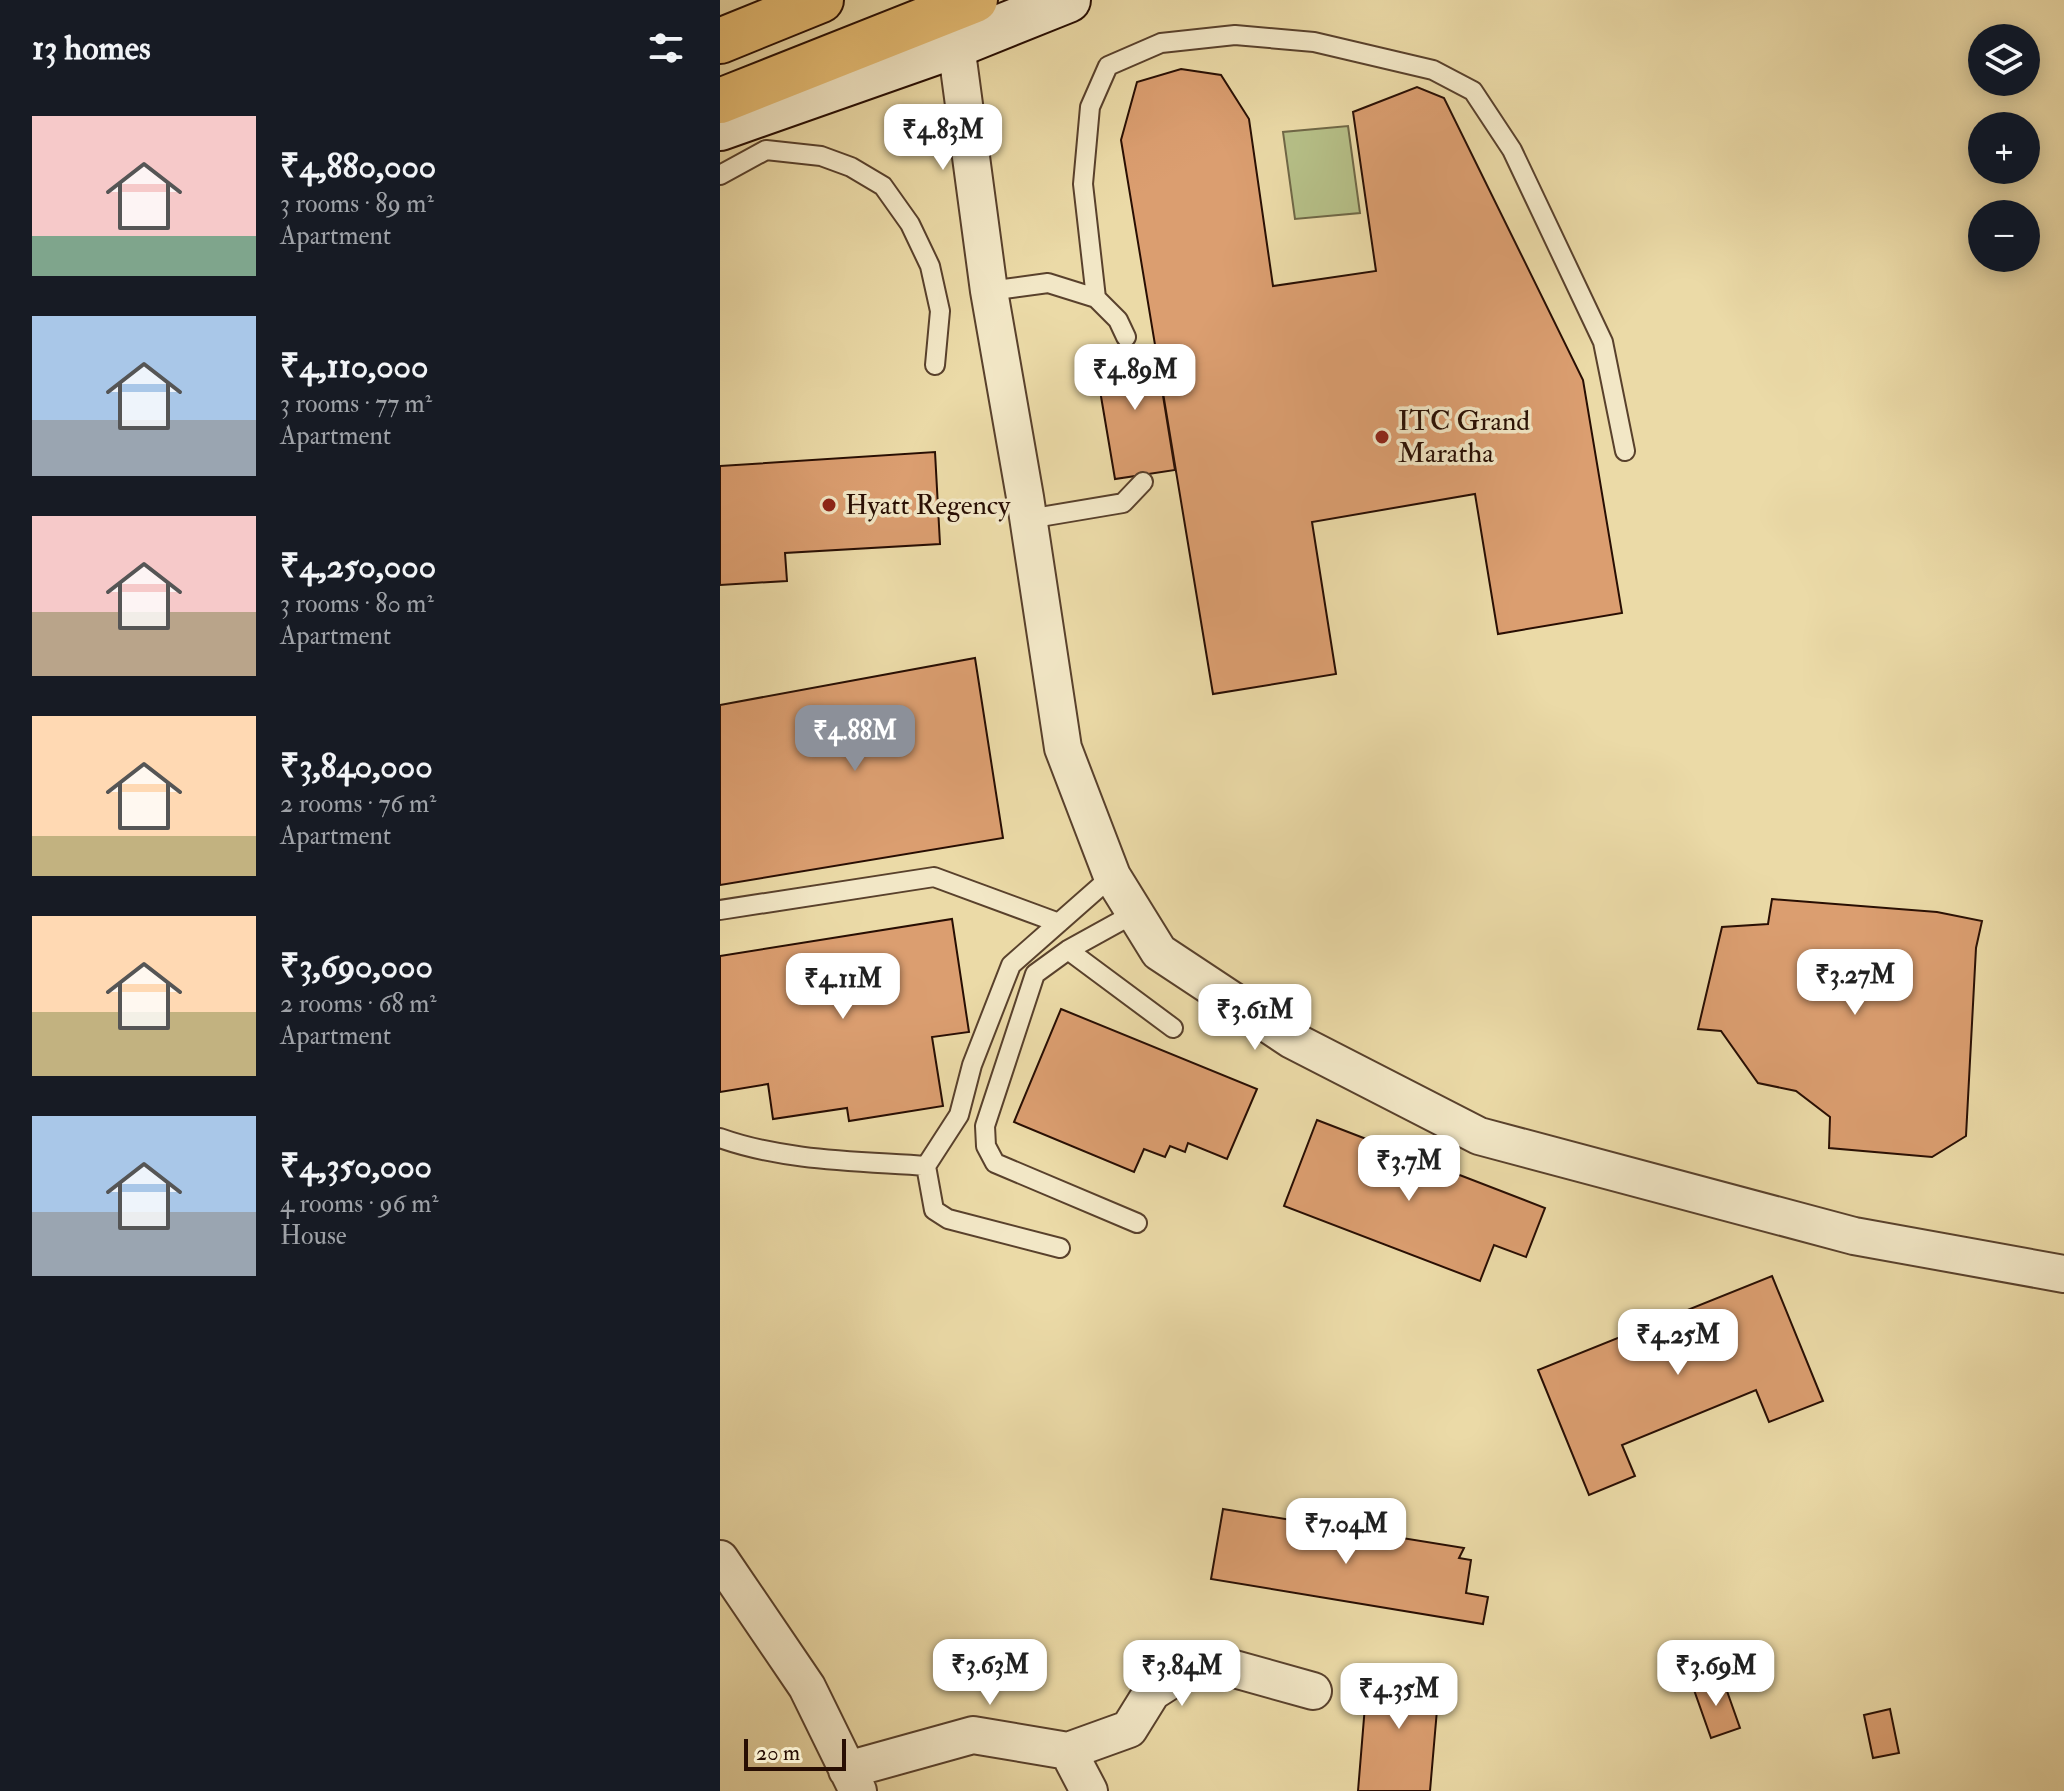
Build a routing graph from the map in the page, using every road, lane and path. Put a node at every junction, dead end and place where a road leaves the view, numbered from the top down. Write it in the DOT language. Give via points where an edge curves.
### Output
graph roads {
  1 [pos="821,0"];
  2 [pos="975,0"];
  3 [pos="1068,0"];
  4 [pos="720,41"];
  5 [pos="956,45"];
  6 [pos="735,121"];
  7 [pos="720,175"];
  8 [pos="989,291"];
  9 [pos="1096,298"];
  10 [pos="1126,337"];
  11 [pos="935,365"];
  12 [pos="1625,451"];
  13 [pos="1143,482"];
  14 [pos="1028,519"];
  15 [pos="1112,876"];
  16 [pos="720,910"];
  17 [pos="1135,913"];
  18 [pos="1059,923"];
  19 [pos="1068,950"];
  20 [pos="1173,1028"];
  21 [pos="720,1138"];
  22 [pos="926,1166"];
  23 [pos="1137,1223"];
  24 [pos="1060,1248"];
  25 [pos="2064,1274"];
  26 [pos="720,1559"];
  27 [pos="1313,1691"];
  28 [pos="1068,1751"];
  29 [pos="852,1780"];
  30 [pos="1089,1791"];
  1 -- 4 [label="main road"];
  2 -- 6 [label="main road"];
  3 -- 5 [label="main road"];
  5 -- 6 [label="main road"];
  5 -- 8 [label="street"];
  6 -- 7 [label="lane"];
  6 -- 11 [label="lane" via="851,167 883,186 910,224 930,266 940,311"];
  8 -- 9 [label="lane" via="1048,283"];
  8 -- 14 [label="street"];
  9 -- 10 [label="lane" via="1118,320"];
  9 -- 12 [label="lane" via="1083,184 1090,107 1108,66 1161,43 1235,35 1314,42 1433,70 1473,91 1512,150 1603,342"];
  13 -- 14 [label="lane" via="1123,503"];
  14 -- 15 [label="street" via="1063,748"];
  15 -- 17 [label="street"];
  15 -- 18 [label="lane"];
  16 -- 18 [label="lane" via="934,877"];
  17 -- 19 [label="lane"];
  17 -- 25 [label="street" via="1159,952 1292,1040 1479,1136 1854,1236"];
  18 -- 22 [label="lane" via="1011,965 972,1065 959,1115"];
  19 -- 20 [label="lane"];
  19 -- 23 [label="lane" via="1035,974 985,1126 986,1146 995,1163"];
  21 -- 22 [label="lane" via="744,1147 822,1158"];
  22 -- 24 [label="lane" via="934,1210 948,1219"];
  26 -- 29 [label="street" via="807,1687"];
  27 -- 28 [label="street" via="1202,1660 1152,1692 1129,1729"];
  28 -- 29 [label="street" via="973,1735"];
  28 -- 30 [label="street"];
}
